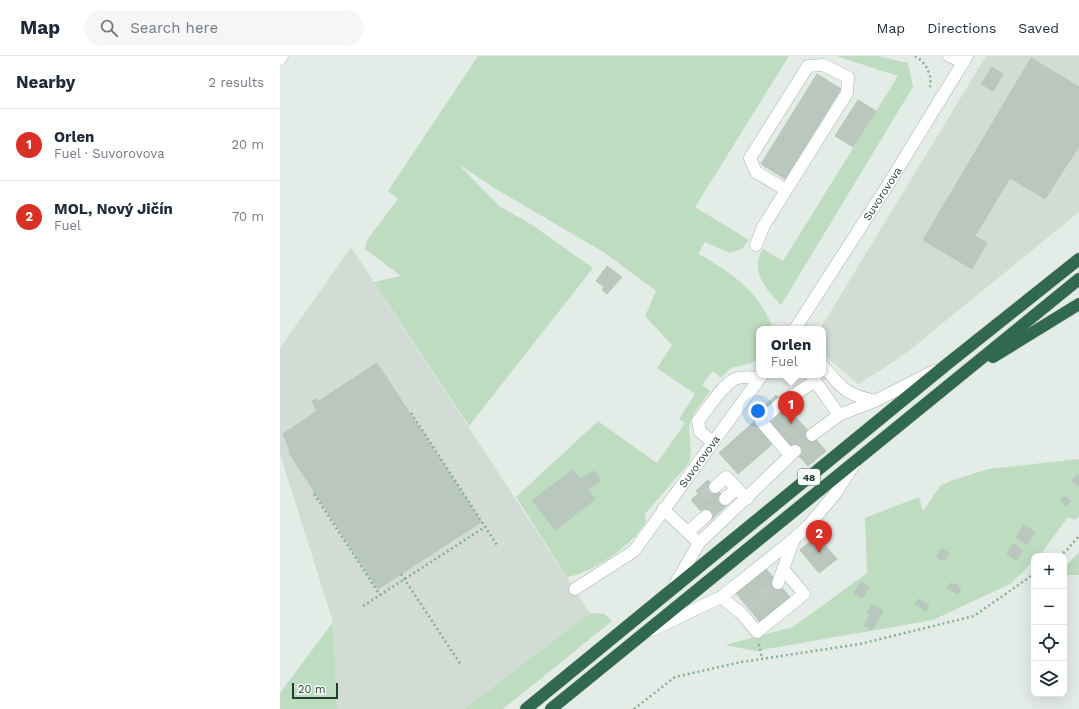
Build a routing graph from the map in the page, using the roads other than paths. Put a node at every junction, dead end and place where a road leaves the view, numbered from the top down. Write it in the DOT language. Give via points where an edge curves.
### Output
graph roads {
  1 [pos="282,56"];
  2 [pos="949,56"];
  3 [pos="280,59"];
  4 [pos="966,59"];
  5 [pos="786,190"];
  6 [pos="756,245"];
  7 [pos="1076,261"];
  8 [pos="1079,278"];
  9 [pos="1079,304"];
  10 [pos="797,326"];
  11 [pos="946,366"];
  12 [pos="826,370"];
  13 [pos="756,376"];
  14 [pos="760,378"];
  15 [pos="813,378"];
  16 [pos="950,384"];
  17 [pos="875,401"];
  18 [pos="840,415"];
  19 [pos="812,435"];
  20 [pos="713,442"];
  21 [pos="857,460"];
  22 [pos="714,487"];
  23 [pos="737,488"];
  24 [pos="747,498"];
  25 [pos="725,499"];
  26 [pos="663,509"];
  27 [pos="706,516"];
  28 [pos="688,532"];
  29 [pos="794,539"];
  30 [pos="699,543"];
  31 [pos="783,569"];
  32 [pos="778,583"];
  33 [pos="673,588"];
  34 [pos="575,589"];
  35 [pos="721,597"];
  36 [pos="642,634"];
  37 [pos="526,709"];
  38 [pos="551,709"];
  1 -- 3 [label="street"];
  2 -- 4 [label="street"];
  4 -- 10 [label="street, Suvorovova"];
  5 -- 5 [label="street" via="847,93 848,77 823,65 808,66 750,158 756,172"];
  5 -- 6 [label="street" via="763,227"];
  7 -- 11 [label="highway, 48"];
  8 -- 16 [label="highway, 48"];
  9 -- 16 [label="highway"];
  11 -- 17 [label="street"];
  11 -- 33 [label="highway, 48"];
  12 -- 17 [label="street" via="843,390"];
  13 -- 20 [label="street" via="735,379 726,386 698,421 700,432"];
  14 -- 20 [label="street, Suvorovova"];
  15 -- 18 [label="street"];
  15 -- 24 [label="street" via="761,421 792,453"];
  16 -- 21 [label="highway, 48"];
  17 -- 18 [label="street"];
  18 -- 19 [label="street"];
  20 -- 26 [label="street, Suvorovova"];
  21 -- 29 [label="street" via="835,494"];
  21 -- 36 [label="highway, 48"];
  22 -- 23 [label="street" via="726,476"];
  23 -- 24 [label="street"];
  23 -- 25 [label="street"];
  24 -- 30 [label="street"];
  26 -- 28 [label="street"];
  26 -- 34 [label="street, Suvorovova" via="634,551"];
  27 -- 28 [label="street"];
  28 -- 30 [label="street"];
  29 -- 31 [label="street"];
  29 -- 35 [label="street"];
  30 -- 33 [label="street"];
  31 -- 32 [label="street"];
  31 -- 35 [label="street" via="804,594 757,632 745,611"];
  33 -- 37 [label="highway, 48"];
  35 -- 36 [label="street"];
  36 -- 38 [label="highway, 48"];
}
